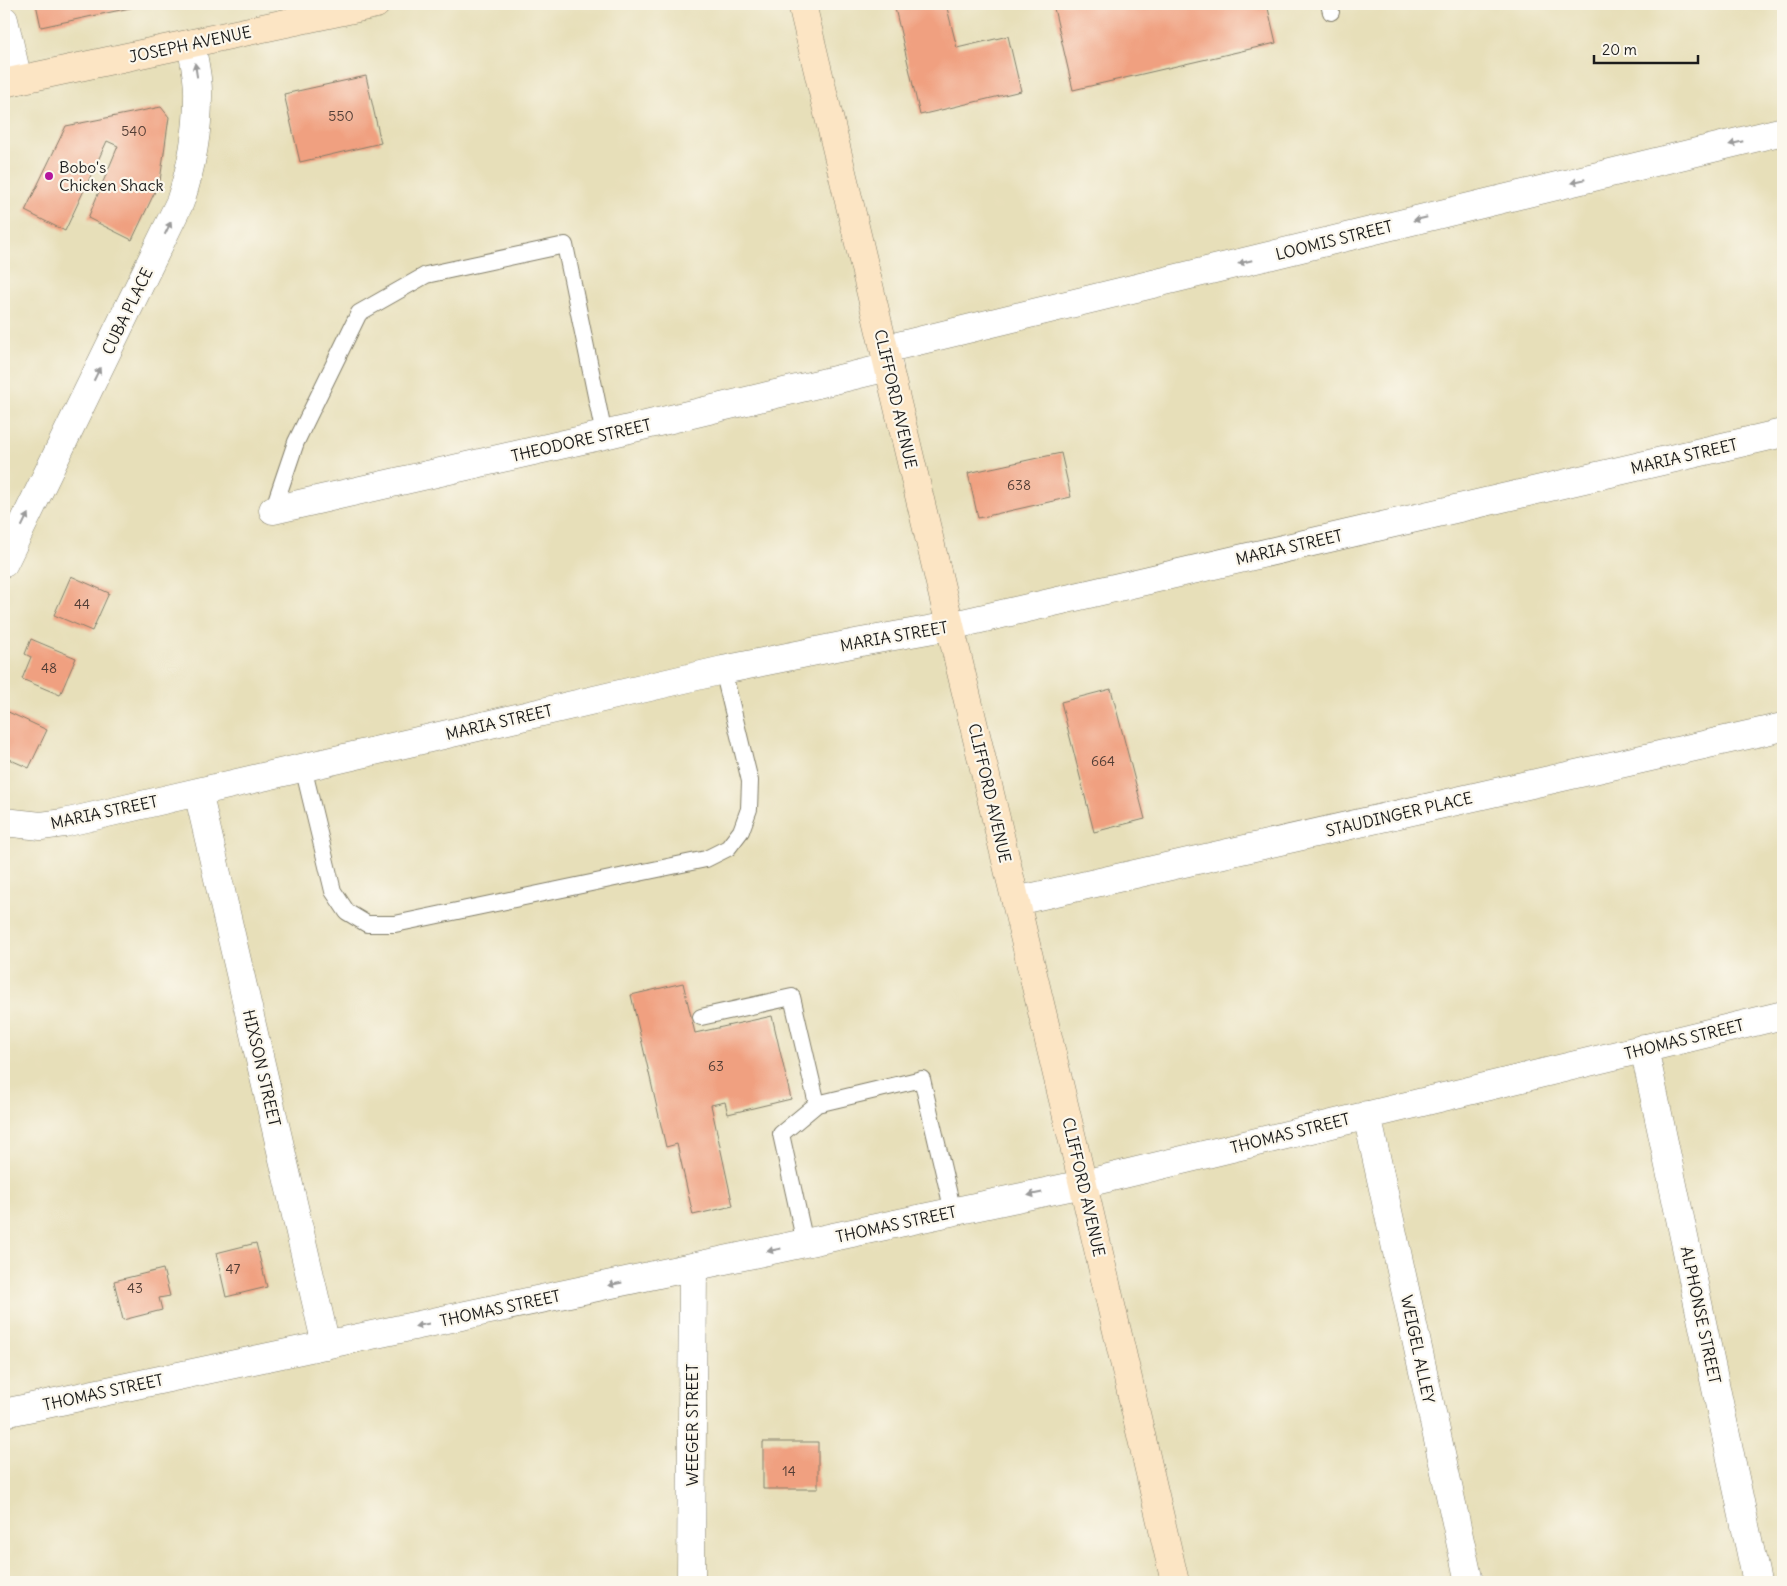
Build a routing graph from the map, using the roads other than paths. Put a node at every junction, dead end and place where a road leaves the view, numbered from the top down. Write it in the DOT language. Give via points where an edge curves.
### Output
graph roads {
  1 [pos="376,4"];
  2 [pos="802,4"];
  3 [pos="342,7"];
  4 [pos="4,20"];
  5 [pos="191,44"];
  6 [pos="11,81"];
  7 [pos="1783,131"];
  8 [pos="887,358"];
  9 [pos="1783,433"];
  10 [pos="604,435"];
  11 [pos="273,510"];
  12 [pos="4,564"];
  13 [pos="950,626"];
  14 [pos="723,670"];
  15 [pos="1783,727"];
  16 [pos="303,767"];
  17 [pos="198,792"];
  18 [pos="4,822"];
  19 [pos="1016,901"];
  20 [pos="1783,1014"];
  21 [pos="701,1017"];
  22 [pos="1644,1048"];
  23 [pos="816,1104"];
  24 [pos="1367,1115"];
  25 [pos="1083,1184"];
  26 [pos="953,1212"];
  27 [pos="805,1243"];
  28 [pos="693,1267"];
  29 [pos="326,1345"];
  30 [pos="4,1413"];
  31 [pos="691,1582"];
  32 [pos="1176,1582"];
  33 [pos="1469,1582"];
  34 [pos="1757,1582"];
  1 -- 3 [label="main road, JOSEPH AVENUE"];
  2 -- 8 [label="main road, CLIFFORD AVENUE"];
  3 -- 5 [label="main road, JOSEPH AVENUE"];
  4 -- 6 [label="street"];
  5 -- 6 [label="main road, JOSEPH AVENUE"];
  12 -- 5 [label="street, CUBA PLACE, one-way" via="180,202 194,142 198,96"];
  7 -- 8 [label="street, LOOMIS STREET, one-way"];
  8 -- 10 [label="street, THEODORE STREET"];
  8 -- 13 [label="main road, CLIFFORD AVENUE"];
  9 -- 13 [label="street, MARIA STREET"];
  10 -- 11 [label="street, THEODORE STREET"];
  10 -- 11 [label="lane" via="565,245 426,275 359,313 296,442"];
  13 -- 14 [label="street, MARIA STREET"];
  13 -- 19 [label="main road, CLIFFORD AVENUE"];
  14 -- 16 [label="street, MARIA STREET"];
  14 -- 16 [label="lane" via="750,781 749,809 741,831 728,848 706,859 395,924 367,924 347,912 333,891"];
  15 -- 19 [label="street, STAUDINGER PLACE"];
  16 -- 17 [label="street, MARIA STREET"];
  17 -- 18 [label="street, MARIA STREET" via="64,823 41,826"];
  17 -- 29 [label="street, HIXSON STREET"];
  19 -- 25 [label="main road, CLIFFORD AVENUE"];
  20 -- 22 [label="street, THOMAS STREET"];
  21 -- 23 [label="lane" via="792,997"];
  22 -- 24 [label="street, THOMAS STREET"];
  22 -- 34 [label="street, ALPHONSE STREET"];
  23 -- 26 [label="lane" via="922,1079"];
  23 -- 27 [label="lane" via="781,1134"];
  24 -- 25 [label="street, THOMAS STREET"];
  24 -- 33 [label="street, WEIGEL ALLEY"];
  25 -- 26 [label="street, THOMAS STREET, one-way"];
  25 -- 32 [label="main road, CLIFFORD AVENUE"];
  26 -- 27 [label="street, THOMAS STREET"];
  27 -- 28 [label="street, THOMAS STREET, one-way"];
  28 -- 29 [label="street, THOMAS STREET, one-way"];
  28 -- 31 [label="street, WEEGER STREET"];
  29 -- 30 [label="street, THOMAS STREET"];
}
